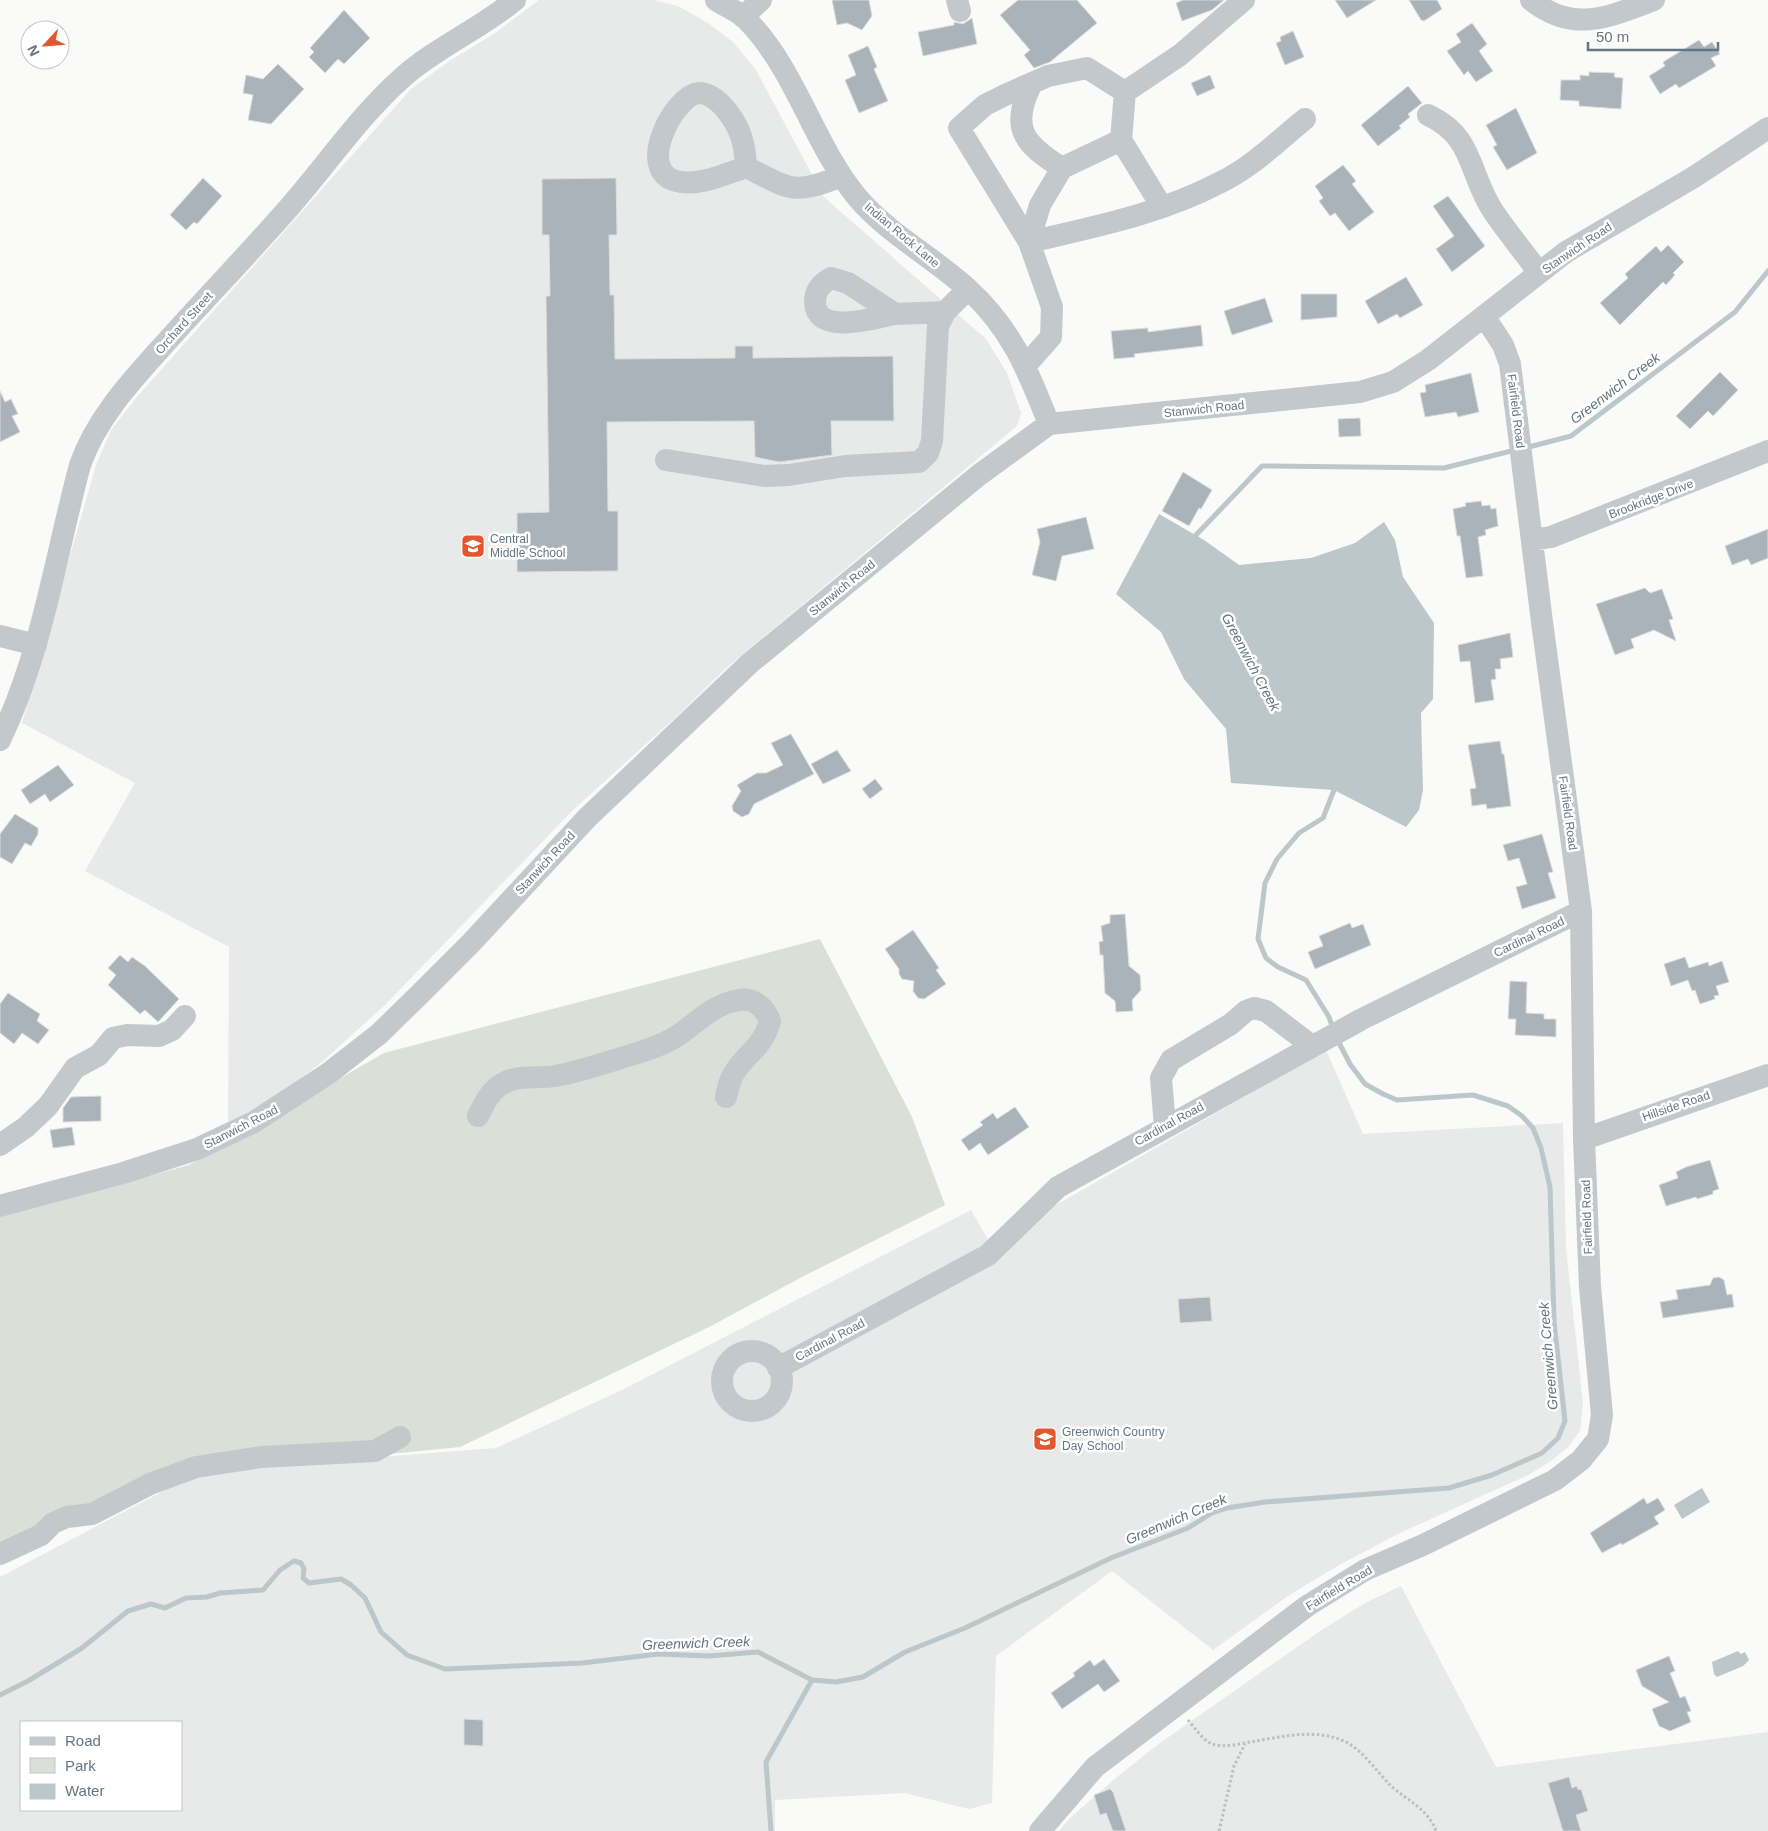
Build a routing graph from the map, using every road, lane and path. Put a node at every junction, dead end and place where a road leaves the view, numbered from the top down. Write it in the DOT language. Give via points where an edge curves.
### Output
graph roads {
  1 [pos="515,0"];
  2 [pos="716,0"];
  3 [pos="761,0"];
  4 [pos="1244,0"];
  5 [pos="1532,0"];
  6 [pos="1654,0"];
  7 [pos="743,17"];
  8 [pos="1032,83"];
  9 [pos="1125,92"];
  10 [pos="1428,115"];
  11 [pos="1305,119"];
  12 [pos="1768,128"];
  13 [pos="1121,140"];
  14 [pos="746,167"];
  15 [pos="1062,168"];
  16 [pos="841,176"];
  17 [pos="1162,207"];
  18 [pos="1029,242"];
  19 [pos="1539,273"];
  20 [pos="968,289"];
  21 [pos="945,312"];
  22 [pos="896,314"];
  23 [pos="1484,316"];
  24 [pos="1026,365"];
  25 [pos="1049,424"];
  26 [pos="1768,451"];
  27 [pos="666,460"];
  28 [pos="1532,540"];
  29 [pos="0,636"];
  30 [pos="36,645"];
  31 [pos="0,740"];
  32 [pos="1581,912"];
  33 [pos="185,1016"];
  34 [pos="1328,1038"];
  35 [pos="1768,1075"];
  36 [pos="726,1097"];
  37 [pos="478,1116"];
  38 [pos="1165,1127"];
  39 [pos="1584,1138"];
  40 [pos="0,1145"];
  41 [pos="0,1206"];
  42 [pos="778,1368"];
  43 [pos="400,1437"];
  44 [pos="0,1554"];
  45 [pos="1177,1705"];
  46 [pos="1245,1743"];
  47 [pos="1040,1831"];
  48 [pos="1218,1831"];
  49 [pos="1436,1831"];
  1 -- 30 [label="street, Orchard Street" via="426,60 391,88 105,415 80,465"];
  2 -- 7 [label="street, Indian Rock Lane"];
  3 -- 7 [label="street"];
  4 -- 9 [label="street" via="1180,55"];
  5 -- 6 [label="street" via="1562,18 1585,20 1617,14"];
  7 -- 16 [label="street, Indian Rock Lane" via="784,68"];
  8 -- 9 [label="street" via="1048,76 1087,68"];
  8 -- 15 [label="street" via="1022,102 1020,120 1025,136 1038,153"];
  8 -- 18 [label="street" via="985,105 959,128"];
  9 -- 13 [label="street"];
  10 -- 19 [label="street" via="1443,122 1463,142 1492,210"];
  11 -- 17 [label="street" via="1263,154 1220,183"];
  12 -- 19 [label="street, Stanwich Road" via="1694,177 1585,240"];
  13 -- 15 [label="street"];
  13 -- 17 [label="street"];
  14 -- 16 [label="street" via="782,186 793,188 812,187"];
  15 -- 18 [label="street" via="1040,205"];
  16 -- 20 [label="street, Indian Rock Lane" via="883,222"];
  17 -- 18 [label="street"];
  18 -- 24 [label="street" via="1052,307 1051,337"];
  19 -- 23 [label="street, Stanwich Road"];
  20 -- 21 [label="street"];
  20 -- 24 [label="street, Indian Rock Lane" via="988,309 1017,347"];
  21 -- 22 [label="street"];
  21 -- 27 [label="street" via="938,326 932,441 928,453 919,462 845,466 764,476"];
  23 -- 25 [label="street, Stanwich Road" via="1416,369 1372,390"];
  23 -- 28 [label="street, Fairfield Road" via="1507,354"];
  24 -- 25 [label="street, Indian Rock Lane"];
  25 -- 41 [label="street, Stanwich Road" via="979,475 750,663 587,818 412,1002 379,1034 329,1073 254,1122 197,1149"];
  26 -- 28 [label="street, Brookridge Drive" via="1551,537"];
  28 -- 32 [label="street, Fairfield Road"];
  29 -- 30 [label="street"];
  30 -- 31 [label="street, Orchard Street" via="18,702"];
  32 -- 34 [label="street, Cardinal Road"];
  32 -- 39 [label="street, Fairfield Road"];
  33 -- 40 [label="street" via="172,1030 159,1036 112,1038 99,1055 75,1068 48,1106"];
  34 -- 38 [label="street, Cardinal Road"];
  34 -- 38 [label="street" via="1266,1011 1254,1008 1246,1011 1231,1024 1171,1060 1161,1078"];
  35 -- 39 [label="street, Hillside Road"];
  36 -- 37 [label="street" via="736,1070 759,1046 770,1021 762,1007 752,1001 739,1000 708,1012 667,1042 631,1055 576,1072 515,1079 502,1084 487,1097"];
  38 -- 42 [label="street, Cardinal Road" via="1058,1187 988,1255"];
  39 -- 45 [label="street, Fairfield Road" via="1590,1288 1602,1415 1598,1439 1581,1460 1555,1480 1365,1570 1307,1606"];
  43 -- 44 [label="street" via="375,1451 261,1457 189,1469 150,1484 92,1514 53,1524 41,1535"];
  45 -- 46 [label="path" via="1210,1744"];
  45 -- 47 [label="street, Fairfield Road" via="1096,1768"];
  46 -- 48 [label="path" via="1234,1766"];
  46 -- 49 [label="path" via="1320,1734 1346,1742 1393,1787 1423,1809"];
}
